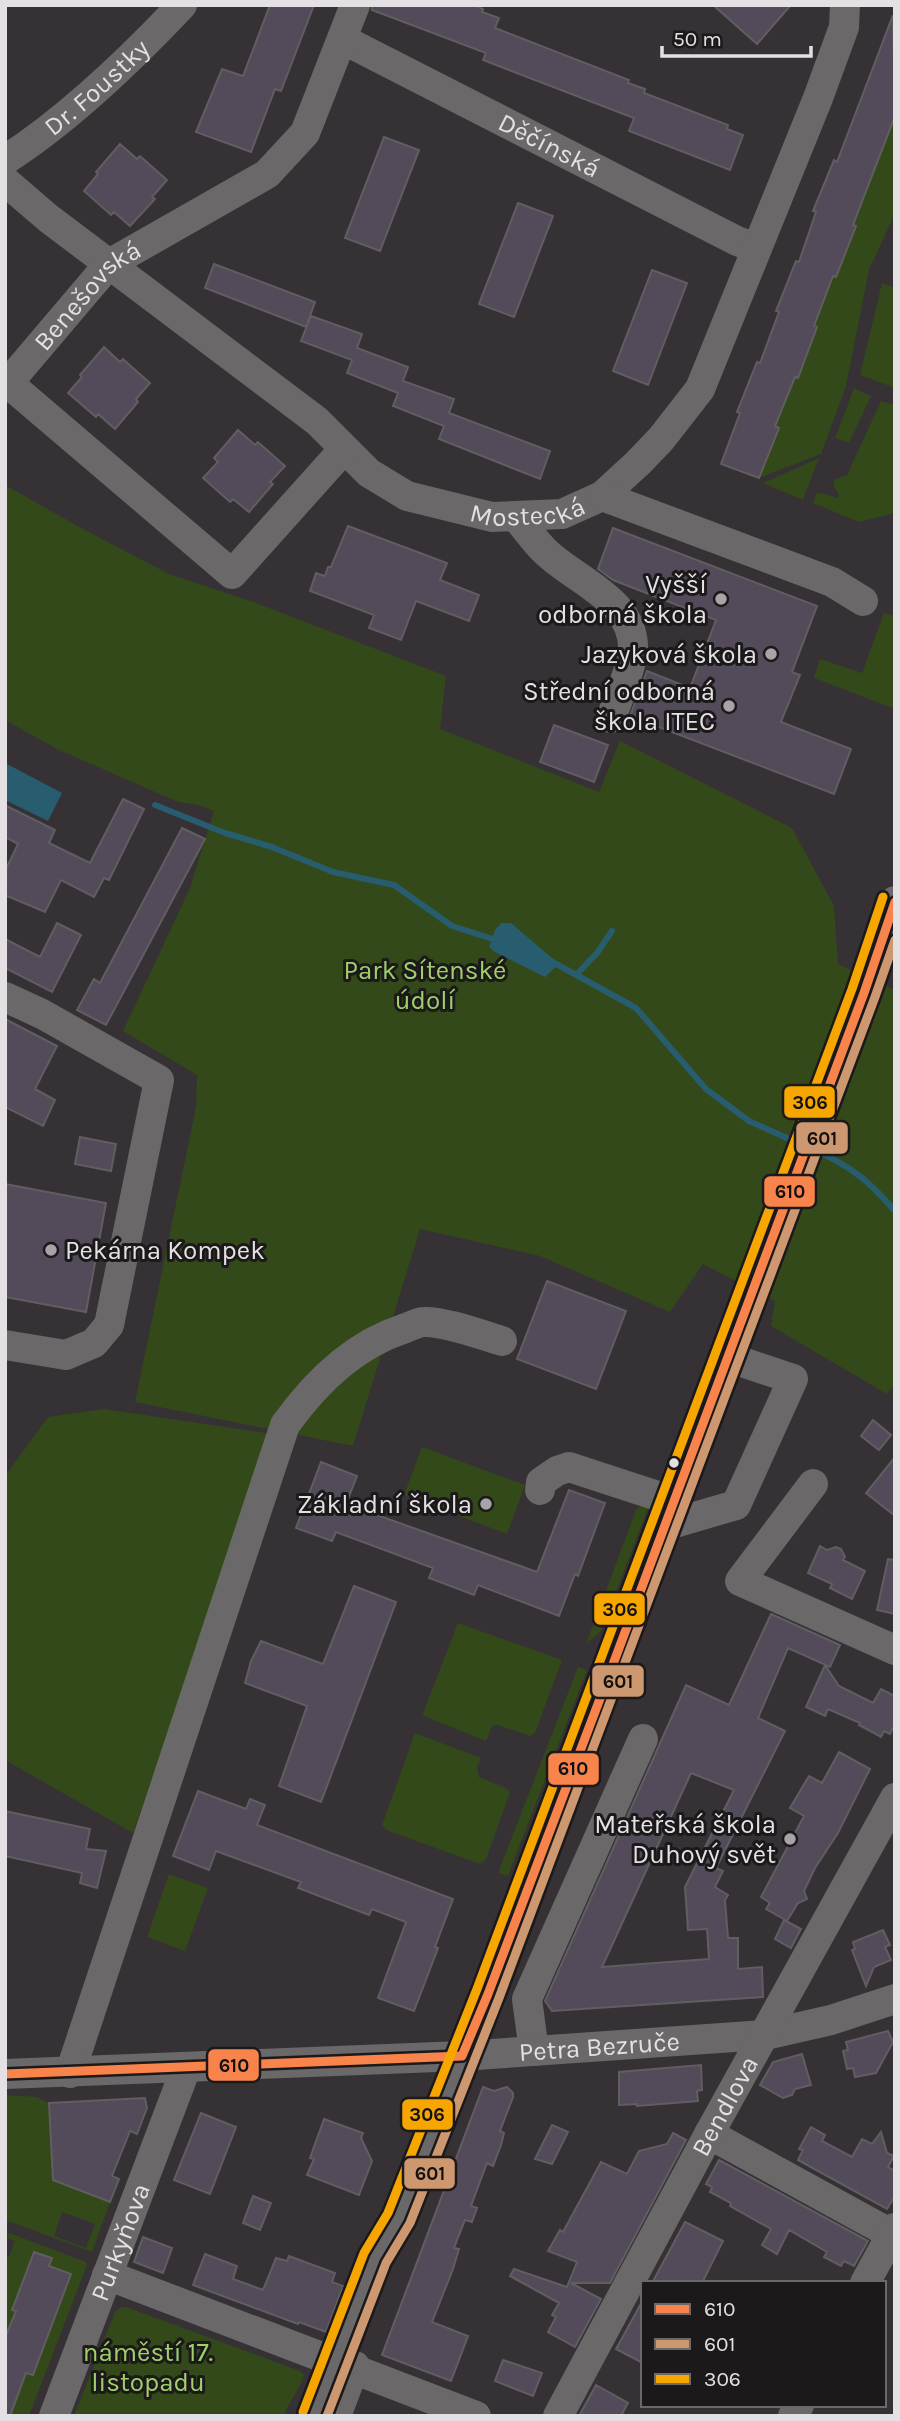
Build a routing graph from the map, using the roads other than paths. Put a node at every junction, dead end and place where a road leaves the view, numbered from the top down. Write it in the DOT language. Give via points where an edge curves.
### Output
graph roads {
  1 [pos="182,5"];
  2 [pos="355,5"];
  3 [pos="845,5"];
  4 [pos="342,39"];
  5 [pos="5,160"];
  6 [pos="5,181"];
  7 [pos="756,247"];
  8 [pos="109,264"];
  9 [pos="344,449"];
  10 [pos="602,496"];
  11 [pos="514,516"];
  12 [pos="863,601"];
  13 [pos="611,718"];
  14 [pos="895,901"];
  15 [pos="5,997"];
  16 [pos="502,1341"];
  17 [pos="5,1345"];
  18 [pos="727,1357"];
  19 [pos="813,1484"];
  20 [pos="540,1490"];
  21 [pos="669,1513"];
  22 [pos="895,1650"];
  23 [pos="643,1739"];
  24 [pos="895,1798"];
  25 [pos="895,1999"];
  26 [pos="765,2035"];
  27 [pos="534,2051"];
  28 [pos="462,2056"];
  29 [pos="186,2068"];
  30 [pos="69,2073"];
  31 [pos="5,2074"];
  32 [pos="709,2134"];
  33 [pos="894,2233"];
  34 [pos="107,2275"];
  35 [pos="866,2281"];
  36 [pos="345,2365"];
  37 [pos="54,2416"];
  38 [pos="314,2416"];
  39 [pos="336,2416"];
  40 [pos="476,2416"];
  41 [pos="558,2416"];
  1 -- 5 [label="street, Dr. Foustky" via="69,111"];
  2 -- 4 [label="street, Benešovská"];
  3 -- 7 [label="street, Mostecká" via="844,27"];
  4 -- 7 [label="street, Děčínská"];
  4 -- 8 [label="street, Benešovská" via="305,132 267,174"];
  6 -- 8 [label="street, Mostecká"];
  7 -- 10 [label="street, Mostecká" via="700,389 662,439"];
  8 -- 9 [label="street, Mostecká" via="317,421"];
  8 -- 9 [label="street, Benešovská" via="8,383 232,574"];
  9 -- 11 [label="street, Mostecká" via="369,473 407,496 492,517"];
  10 -- 11 [label="street, Mostecká" via="562,514"];
  10 -- 12 [label="street" via="832,582"];
  11 -- 13 [label="street" via="548,554 618,607 632,631 633,653"];
  14 -- 18 [label="street"];
  15 -- 17 [label="street" via="159,1080 109,1325 94,1343 66,1355"];
  16 -- 30 [label="street" via="423,1322 380,1336 339,1364 303,1399 285,1425"];
  18 -- 21 [label="street"];
  18 -- 21 [label="street" via="793,1379 736,1505"];
  19 -- 22 [label="street" via="740,1581"];
  20 -- 21 [label="street" via="541,1482 569,1467"];
  21 -- 28 [label="street"];
  23 -- 27 [label="street" via="527,1999"];
  24 -- 26 [label="street, Bendlova"];
  25 -- 26 [label="street, Petra Bezruče"];
  26 -- 27 [label="street, Petra Bezruče"];
  26 -- 32 [label="street, Bendlova"];
  27 -- 28 [label="street, Petra Bezruče"];
  28 -- 29 [label="street, Petra Bezruče"];
  28 -- 36 [label="street" via="399,2218 393,2265"];
  29 -- 30 [label="street, Petra Bezruče"];
  29 -- 34 [label="street, Purkyňova"];
  30 -- 31 [label="street, Petra Bezruče"];
  32 -- 33 [label="street"];
  32 -- 41 [label="street, Bendlova"];
  33 -- 35 [label="street"];
  34 -- 36 [label="street"];
  34 -- 37 [label="street, Purkyňova"];
  36 -- 38 [label="street"];
  36 -- 39 [label="street"];
  36 -- 40 [label="street"];
}
